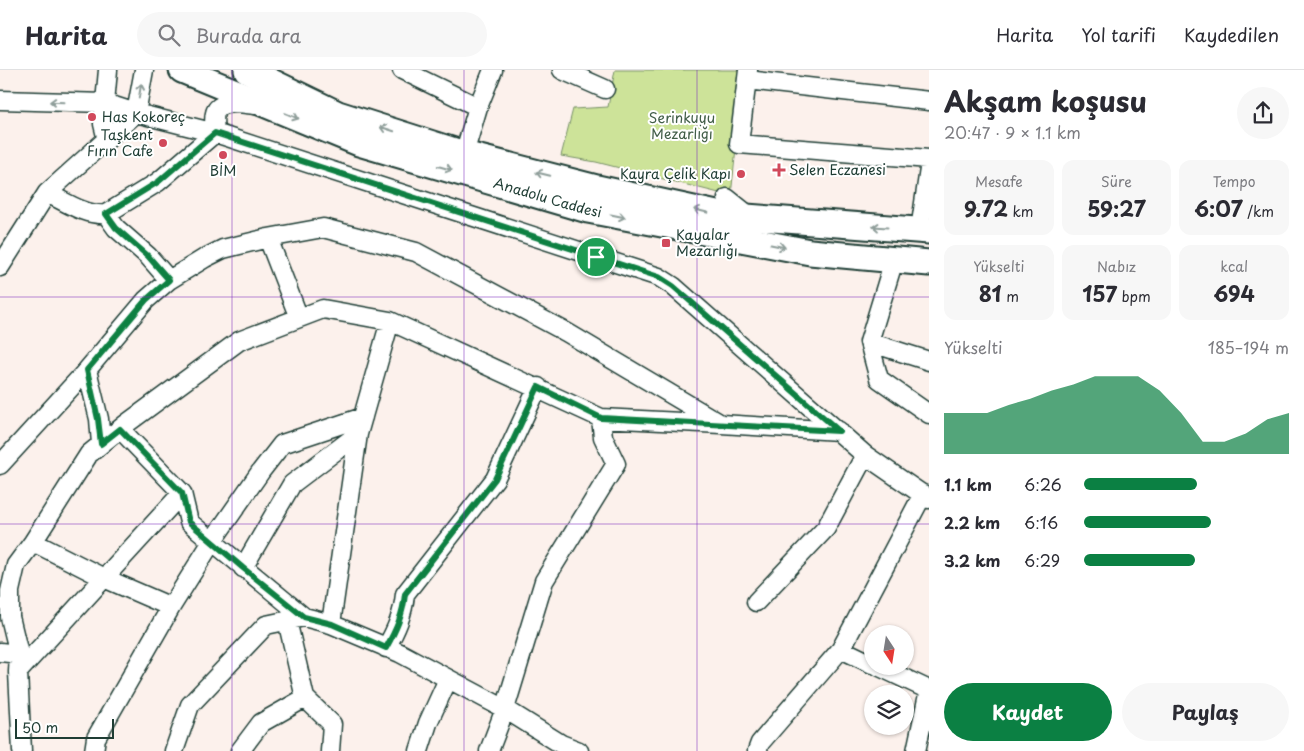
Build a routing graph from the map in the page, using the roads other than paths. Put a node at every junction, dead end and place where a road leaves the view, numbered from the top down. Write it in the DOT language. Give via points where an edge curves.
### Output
graph roads {
  1 [pos="108,70"];
  2 [pos="144,70"];
  3 [pos="182,70"];
  4 [pos="248,70"];
  5 [pos="402,70"];
  6 [pos="493,70"];
  7 [pos="562,70"];
  8 [pos="747,75"];
  9 [pos="605,89"];
  10 [pos="0,100"];
  11 [pos="929,100"];
  12 [pos="105,103"];
  13 [pos="267,105"];
  14 [pos="478,107"];
  15 [pos="136,113"];
  16 [pos="215,133"];
  17 [pos="107,140"];
  18 [pos="464,154"];
  19 [pos="929,159"];
  20 [pos="929,169"];
  21 [pos="47,193"];
  22 [pos="728,198"];
  23 [pos="106,214"];
  24 [pos="924,231"];
  25 [pos="738,236"];
  26 [pos="268,238"];
  27 [pos="894,260"];
  28 [pos="929,263"];
  29 [pos="0,267"];
  30 [pos="169,280"];
  31 [pos="299,318"];
  32 [pos="390,321"];
  33 [pos="869,342"];
  34 [pos="929,361"];
  35 [pos="87,370"];
  36 [pos="538,387"];
  37 [pos="929,414"];
  38 [pos="363,416"];
  39 [pos="601,418"];
  40 [pos="721,424"];
  41 [pos="120,429"];
  42 [pos="839,431"];
  43 [pos="358,434"];
  44 [pos="101,444"];
  45 [pos="865,455"];
  46 [pos="0,465"];
  47 [pos="182,493"];
  48 [pos="926,497"];
  49 [pos="212,540"];
  50 [pos="33,542"];
  51 [pos="243,568"];
  52 [pos="104,578"];
  53 [pos="756,602"];
  54 [pos="171,607"];
  55 [pos="295,618"];
  56 [pos="332,624"];
  57 [pos="386,648"];
  58 [pos="841,649"];
  59 [pos="0,652"];
  60 [pos="864,660"];
  61 [pos="19,663"];
  62 [pos="897,675"];
  63 [pos="448,679"];
  64 [pos="929,690"];
  65 [pos="305,698"];
  66 [pos="505,709"];
  67 [pos="22,751"];
  68 [pos="94,751"];
  69 [pos="174,751"];
  70 [pos="240,751"];
  71 [pos="330,751"];
  72 [pos="419,751"];
  73 [pos="490,751"];
  74 [pos="579,751"];
  75 [pos="757,751"];
  76 [pos="916,751"];
  1 -- 12 [label="street"];
  15 -- 2 [label="street, one-way"];
  3 -- 13 [label="highway, Anadolu Caddesi"];
  18 -- 4 [label="highway, Anadolu Caddesi, one-way" via="338,114"];
  5 -- 14 [label="street"];
  6 -- 14 [label="street"];
  7 -- 9 [label="street"];
  8 -- 11 [label="street"];
  8 -- 19 [label="street" via="739,144"];
  12 -- 10 [label="street, one-way"];
  12 -- 15 [label="street"];
  12 -- 17 [label="street" via="103,124"];
  13 -- 16 [label="street" via="235,104 216,109"];
  13 -- 25 [label="highway, Anadolu Caddesi, one-way" via="359,143 588,210"];
  14 -- 18 [label="street"];
  15 -- 16 [label="street"];
  15 -- 17 [label="street"];
  16 -- 23 [label="street" via="158,182"];
  16 -- 42 [label="street" via="659,277"];
  17 -- 21 [label="street"];
  25 -- 18 [label="highway, Anadolu Caddesi, one-way" via="721,215"];
  20 -- 24 [label="street"];
  21 -- 23 [label="street" via="88,213"];
  21 -- 29 [label="street"];
  22 -- 25 [label="street"];
  23 -- 30 [label="street"];
  24 -- 25 [label="highway, Anadolu Caddesi, one-way"];
  25 -- 27 [label="highway, Anadolu Caddesi, one-way" via="810,252"];
  26 -- 30 [label="street" via="223,249"];
  26 -- 31 [label="street"];
  26 -- 40 [label="street" via="323,228 416,252 566,332"];
  27 -- 28 [label="highway, Anadolu Caddesi"];
  27 -- 33 [label="street"];
  30 -- 35 [label="street" via="146,300"];
  31 -- 32 [label="street" via="324,309"];
  31 -- 41 [label="street" via="238,341"];
  32 -- 36 [label="street"];
  32 -- 38 [label="street"];
  33 -- 34 [label="street"];
  33 -- 37 [label="street" via="879,379"];
  35 -- 44 [label="street"];
  35 -- 46 [label="street"];
  36 -- 39 [label="street"];
  36 -- 57 [label="street" via="495,479 405,594 404,609"];
  38 -- 43 [label="street"];
  38 -- 49 [label="street" via="282,444"];
  39 -- 40 [label="street"];
  39 -- 66 [label="street" via="603,437 616,464 544,581"];
  40 -- 42 [label="street"];
  41 -- 44 [label="street"];
  41 -- 47 [label="street"];
  42 -- 45 [label="street"];
  43 -- 51 [label="street" via="292,484"];
  43 -- 56 [label="street"];
  44 -- 50 [label="street" via="89,454"];
  45 -- 48 [label="street"];
  45 -- 53 [label="street" via="826,528"];
  47 -- 49 [label="street" via="189,522"];
  47 -- 52 [label="street"];
  48 -- 58 [label="street"];
  49 -- 51 [label="street"];
  49 -- 54 [label="street"];
  50 -- 52 [label="street"];
  50 -- 61 [label="street" via="16,565 10,591 10,617"];
  51 -- 55 [label="street"];
  52 -- 54 [label="street"];
  52 -- 61 [label="street"];
  54 -- 68 [label="street" via="96,738"];
  55 -- 56 [label="street"];
  55 -- 65 [label="street"];
  55 -- 69 [label="street" via="266,625 190,705"];
  56 -- 57 [label="street"];
  57 -- 63 [label="street"];
  58 -- 60 [label="street"];
  58 -- 75 [label="street" via="760,743"];
  59 -- 61 [label="street"];
  61 -- 67 [label="street"];
  62 -- 64 [label="street"];
  63 -- 66 [label="street"];
  63 -- 72 [label="street"];
  64 -- 76 [label="street"];
  65 -- 70 [label="street" via="262,723"];
  65 -- 71 [label="street" via="332,724"];
  66 -- 73 [label="street"];
  66 -- 74 [label="street" via="561,744"];
}
